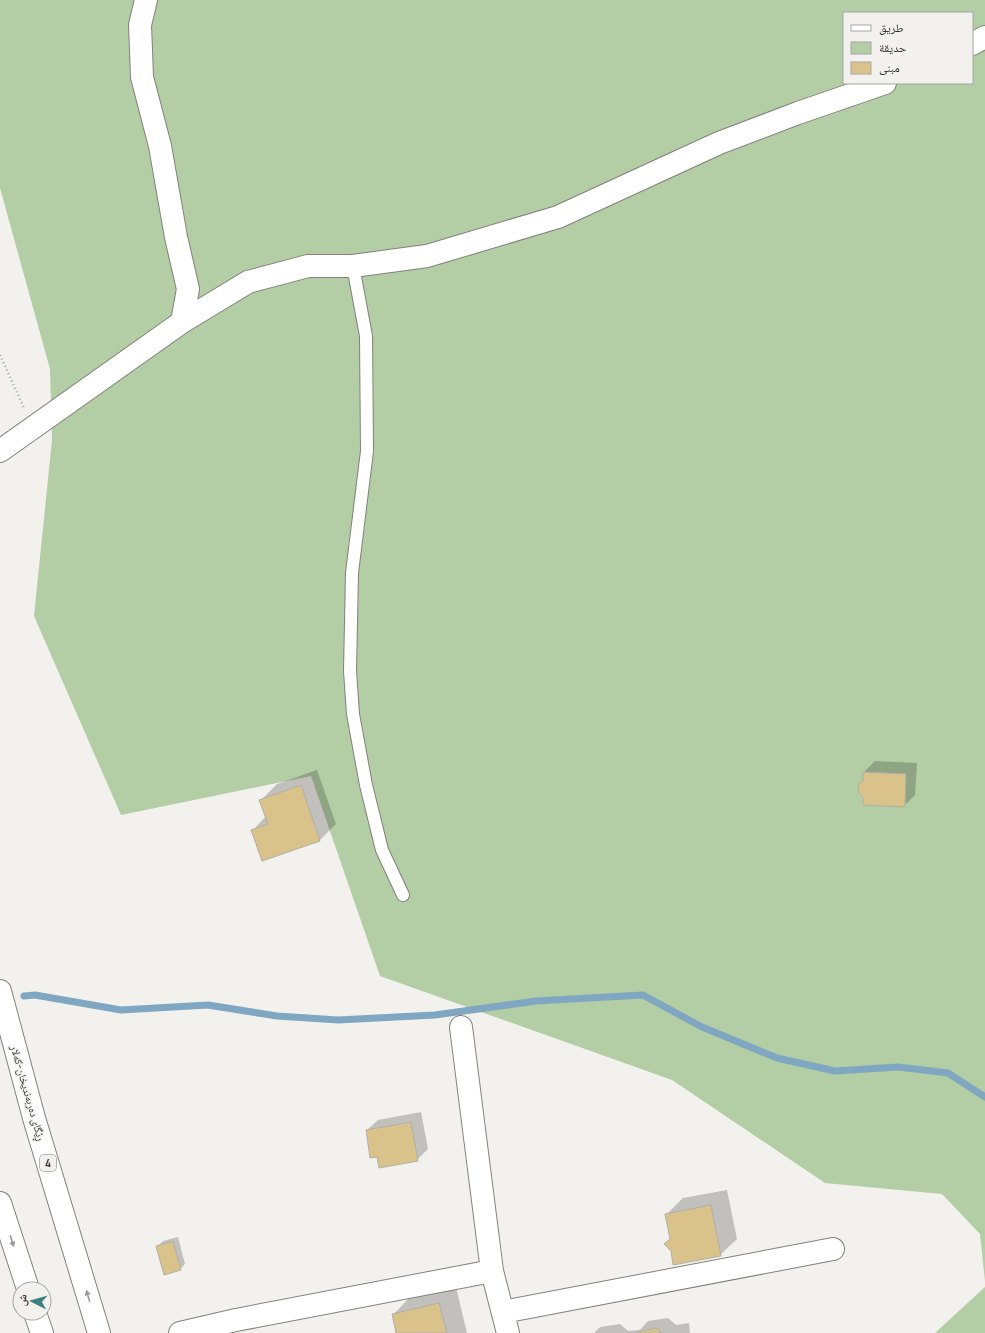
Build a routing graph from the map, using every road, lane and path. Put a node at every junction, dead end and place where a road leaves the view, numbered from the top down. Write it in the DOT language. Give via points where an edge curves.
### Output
graph roads {
  1 [pos="146,0"];
  2 [pos="985,37"];
  3 [pos="973,43"];
  4 [pos="882,84"];
  5 [pos="352,266"];
  6 [pos="182,322"];
  7 [pos="0,355"];
  8 [pos="33,428"];
  9 [pos="0,451"];
  10 [pos="403,895"];
  11 [pos="0,991"];
  12 [pos="461,1027"];
  13 [pos="0,1203"];
  14 [pos="833,1249"];
  15 [pos="492,1271"];
  16 [pos="25,1281"];
  17 [pos="503,1312"];
  18 [pos="38,1321"];
  19 [pos="205,1330"];
  20 [pos="42,1333"];
  21 [pos="99,1333"];
  22 [pos="180,1333"];
  23 [pos="508,1333"];
  1 -- 6 [label="main road" via="140,26 142,77 160,146 188,289"];
  2 -- 3 [label="main road"];
  4 -- 5 [label="main road" via="719,143 558,217 427,256"];
  5 -- 6 [label="main road" via="308,266 248,282"];
  5 -- 10 [label="lane" via="366,336 367,451 352,572 350,670 353,714 366,785 382,850"];
  6 -- 8 [label="main road"];
  7 -- 8 [label="path"];
  8 -- 9 [label="main road"];
  21 -- 11 [label="main road, ڕێگای دەربەندیخان-کەلار / 4, one-way" via="34,1118"];
  12 -- 15 [label="main road"];
  13 -- 16 [label="main road, one-way"];
  14 -- 17 [label="main road"];
  15 -- 17 [label="main road"];
  15 -- 19 [label="main road" via="236,1320"];
  17 -- 23 [label="main road"];
  18 -- 20 [label="main road"];
  19 -- 22 [label="main road"];
}
